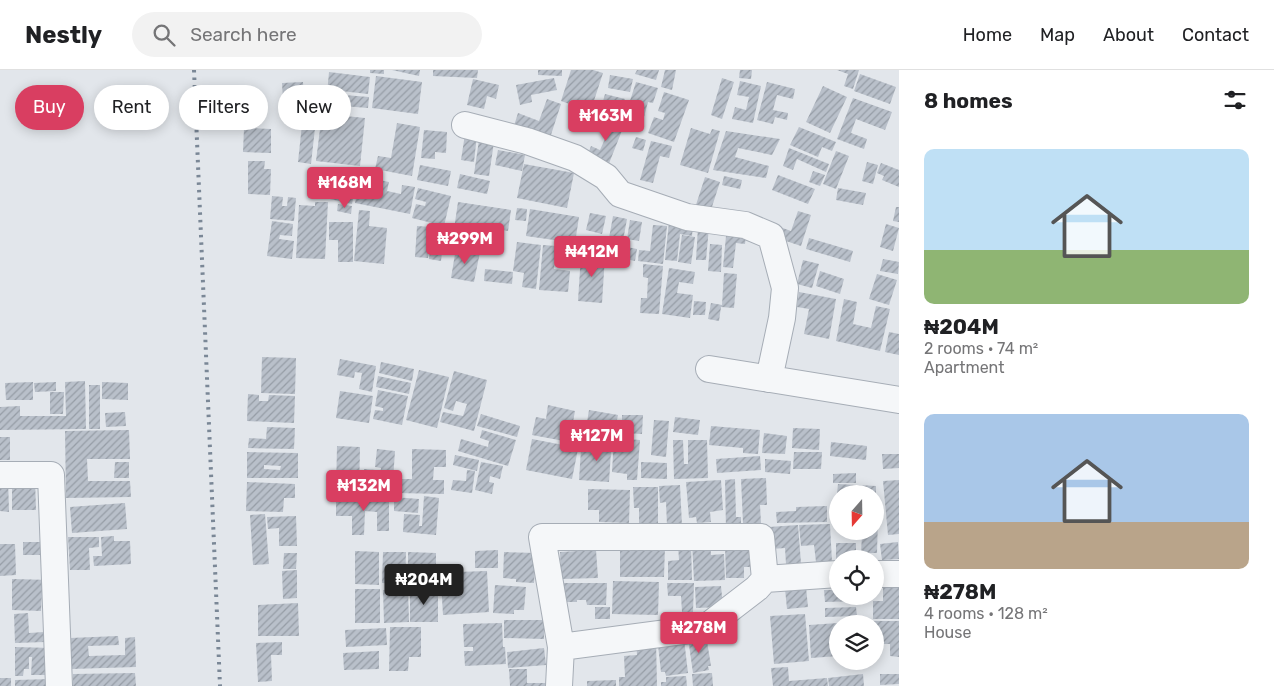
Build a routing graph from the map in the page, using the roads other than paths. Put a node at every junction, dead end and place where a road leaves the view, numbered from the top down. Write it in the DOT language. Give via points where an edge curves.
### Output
graph roads {
  1 [pos="465,125"];
  2 [pos="709,369"];
  3 [pos="769,379"];
  4 [pos="899,400"];
  5 [pos="0,474"];
  6 [pos="829,574"];
  7 [pos="884,574"];
  8 [pos="899,574"];
  9 [pos="765,578"];
  10 [pos="561,647"];
  11 [pos="59,686"];
  12 [pos="559,686"];
  1 -- 3 [label="street" via="575,158 606,177 620,194 687,217 745,225 771,236 785,288"];
  2 -- 3 [label="street"];
  3 -- 4 [label="street"];
  5 -- 11 [label="street" via="51,475"];
  6 -- 9 [label="street"];
  7 -- 8 [label="street"];
  9 -- 10 [label="street" via="758,588 706,628"];
  9 -- 10 [label="street" via="761,537 542,537"];
  10 -- 12 [label="street"];
}
